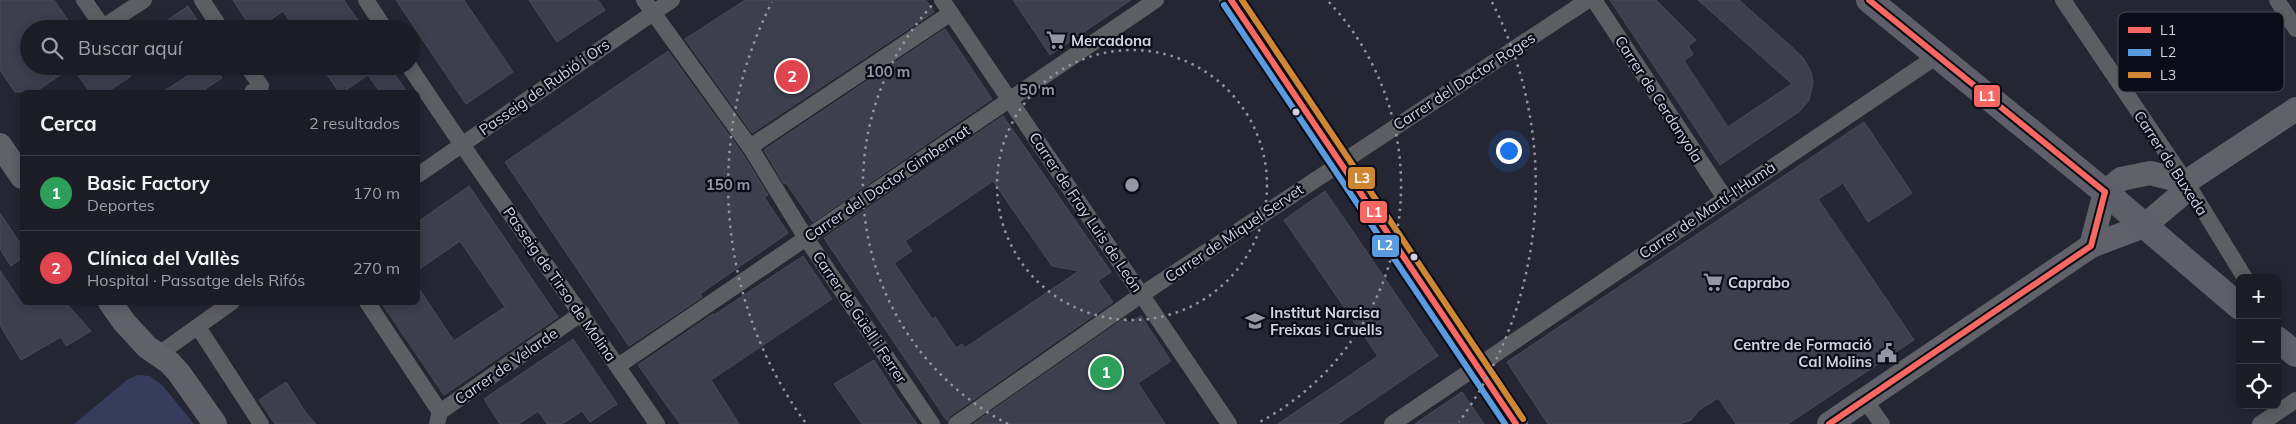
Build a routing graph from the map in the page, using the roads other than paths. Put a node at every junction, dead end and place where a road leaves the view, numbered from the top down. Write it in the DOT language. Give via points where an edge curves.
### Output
graph roads {
  1 [pos="84,0"];
  2 [pos="144,0"];
  3 [pos="202,0"];
  4 [pos="366,0"];
  5 [pos="672,0"];
  6 [pos="1156,0"];
  7 [pos="1231,0"];
  8 [pos="1588,0"];
  9 [pos="1594,0"];
  10 [pos="1869,0"];
  11 [pos="2062,0"];
  12 [pos="2277,0"];
  13 [pos="648,7"];
  14 [pos="947,7"];
  15 [pos="97,20"];
  16 [pos="113,20"];
  17 [pos="215,20"];
  18 [pos="379,20"];
  19 [pos="2296,30"];
  20 [pos="1937,56"];
  21 [pos="253,75"];
  22 [pos="415,75"];
  23 [pos="2118,82"];
  24 [pos="255,90"];
  25 [pos="2125,92"];
  26 [pos="1010,99"];
  27 [pos="2296,109"];
  28 [pos="0,145"];
  29 [pos="461,145"];
  30 [pos="750,147"];
  31 [pos="1340,163"];
  32 [pos="20,174"];
  33 [pos="420,174"];
  34 [pos="2186,182"];
  35 [pos="2105,192"];
  36 [pos="1725,198"];
  37 [pos="2144,226"];
  38 [pos="806,238"];
  39 [pos="2091,246"];
  40 [pos="2243,274"];
  41 [pos="1141,295"];
  42 [pos="2236,304"];
  43 [pos="112,305"];
  44 [pos="228,305"];
  45 [pos="369,305"];
  46 [pos="582,313"];
  47 [pos="198,327"];
  48 [pos="159,354"];
  49 [pos="618,366"];
  50 [pos="1477,366"];
  51 [pos="1865,400"];
  52 [pos="2296,400"];
  53 [pos="439,418"];
  54 [pos="215,424"];
  55 [pos="261,424"];
  56 [pos="657,424"];
  57 [pos="932,424"];
  58 [pos="956,424"];
  59 [pos="1229,424"];
  60 [pos="1392,424"];
  61 [pos="1516,424"];
  62 [pos="1829,424"];
  63 [pos="1882,424"];
  64 [pos="2260,424"];
  1 -- 15 [label="street"];
  2 -- 16 [label="street"];
  3 -- 17 [label="street"];
  4 -- 18 [label="street"];
  5 -- 13 [label="street, Passeig de Rubió i Ors"];
  6 -- 26 [label="street, Carrer del Doctor Gimbernat"];
  7 -- 31 [label="street"];
  8 -- 31 [label="street, Carrer del Doctor Roges"];
  9 -- 36 [label="street, Carrer de Cerdanyola"];
  10 -- 20 [label="main road"];
  11 -- 23 [label="street, Carrer de Buxeda"];
  12 -- 19 [label="street"];
  13 -- 29 [label="street, Passeig de Rubió i Ors"];
  13 -- 30 [label="street, Carrer de Güell i Ferrer"];
  14 -- 26 [label="street, Carrer de Fray Luis de León"];
  14 -- 30 [label="street"];
  20 -- 35 [label="main road"];
  20 -- 36 [label="street, Carrer de Martí-l'Humà"];
  21 -- 24 [label="street" via="260,86"];
  22 -- 29 [label="street, Passeig de Tirso de Molina"];
  25 -- 34 [label="street, Carrer de Buxeda"];
  26 -- 38 [label="street, Carrer del Doctor Gimbernat"];
  26 -- 41 [label="street, Carrer de Fray Luis de León"];
  27 -- 34 [label="street"];
  28 -- 32 [label="street"];
  29 -- 33 [label="street, Passeig de Rubió i Ors"];
  29 -- 46 [label="street, Passeig de Tirso de Molina"];
  30 -- 38 [label="street, Carrer de Güell i Ferrer"];
  31 -- 41 [label="street, Carrer de Miquel Servet"];
  31 -- 50 [label="street"];
  34 -- 35 [label="street" via="2150,173 2121,179"];
  34 -- 37 [label="street" via="2174,203"];
  34 -- 40 [label="street, Carrer de Buxeda"];
  35 -- 37 [label="main road"];
  35 -- 39 [label="street"];
  36 -- 50 [label="street, Carrer de Martí-l'Humà"];
  37 -- 39 [label="street"];
  37 -- 42 [label="main road"];
  38 -- 49 [label="street, Carrer del Doctor Gimbernat"];
  38 -- 57 [label="street, Carrer de Güell i Ferrer"];
  39 -- 51 [label="street"];
  41 -- 58 [label="street, Carrer de Miquel Servet"];
  41 -- 59 [label="street, Carrer de Fray Luis de León"];
  43 -- 48 [label="street" via="147,347"];
  44 -- 47 [label="street"];
  45 -- 53 [label="street"];
  46 -- 49 [label="street, Passeig de Tirso de Molina"];
  46 -- 53 [label="street, Carrer de Velarde"];
  47 -- 48 [label="street"];
  47 -- 55 [label="street"];
  48 -- 54 [label="street" via="179,373"];
  49 -- 56 [label="street, Passeig de Tirso de Molina"];
  50 -- 60 [label="street, Carrer de Martí-l'Humà"];
  50 -- 61 [label="street"];
  51 -- 62 [label="street"];
  51 -- 63 [label="street"];
  52 -- 64 [label="street"];
}
